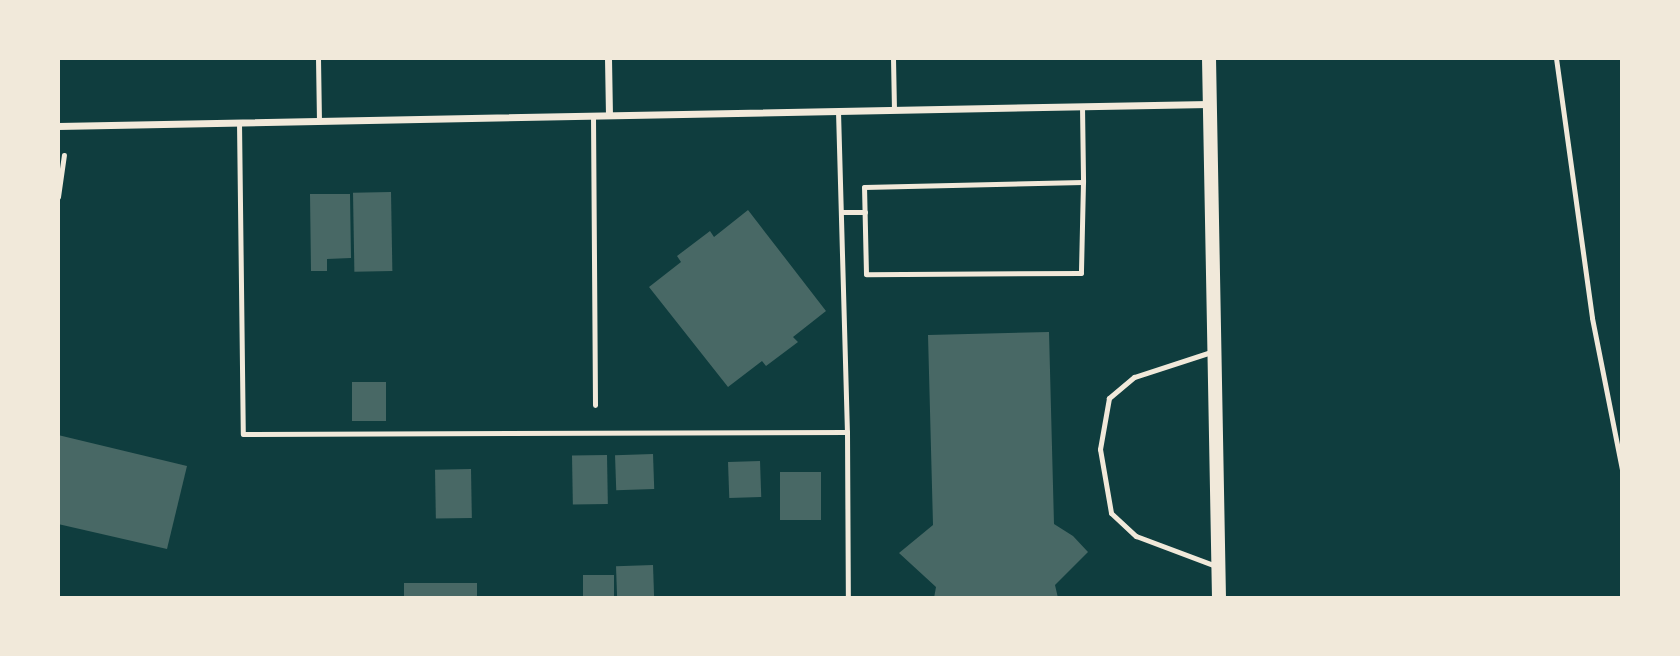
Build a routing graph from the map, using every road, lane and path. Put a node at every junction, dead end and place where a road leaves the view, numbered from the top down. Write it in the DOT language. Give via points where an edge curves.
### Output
graph roads {
  1 [pos="318,58"];
  2 [pos="608,58"];
  3 [pos="893,58"];
  4 [pos="1209,58"];
  5 [pos="1556,58"];
  6 [pos="1209,104"];
  7 [pos="1082,106"];
  8 [pos="894,110"];
  9 [pos="838,111"];
  10 [pos="609,115"];
  11 [pos="593,116"];
  12 [pos="319,121"];
  13 [pos="239,122"];
  14 [pos="58,126"];
  15 [pos="64,155"];
  16 [pos="1083,182"];
  17 [pos="58,197"];
  18 [pos="841,212"];
  19 [pos="864,212"];
  20 [pos="1214,351"];
  21 [pos="595,405"];
  22 [pos="847,432"];
  23 [pos="1622,469"];
  24 [pos="1218,567"];
  25 [pos="848,598"];
  26 [pos="1219,598"];
  1 -- 12 [label="lane"];
  2 -- 10 [label="street"];
  3 -- 8 [label="lane"];
  4 -- 6 [label="main road"];
  5 -- 23 [label="lane" via="1592,318"];
  6 -- 7 [label="street"];
  6 -- 20 [label="main road"];
  7 -- 8 [label="street"];
  7 -- 16 [label="lane"];
  8 -- 9 [label="street"];
  9 -- 10 [label="street"];
  9 -- 18 [label="lane"];
  10 -- 11 [label="street"];
  11 -- 12 [label="street"];
  11 -- 21 [label="lane"];
  12 -- 13 [label="street"];
  13 -- 14 [label="street"];
  13 -- 22 [label="lane" via="243,434"];
  15 -- 17 [label="path"];
  16 -- 19 [label="lane" via="864,187"];
  16 -- 19 [label="lane" via="1081,273 866,274"];
  18 -- 19 [label="lane"];
  18 -- 22 [label="lane"];
  20 -- 24 [label="main road"];
  20 -- 24 [label="lane" via="1134,377 1109,398 1100,449 1111,513 1136,536"];
  22 -- 25 [label="lane"];
  24 -- 26 [label="main road"];
}
